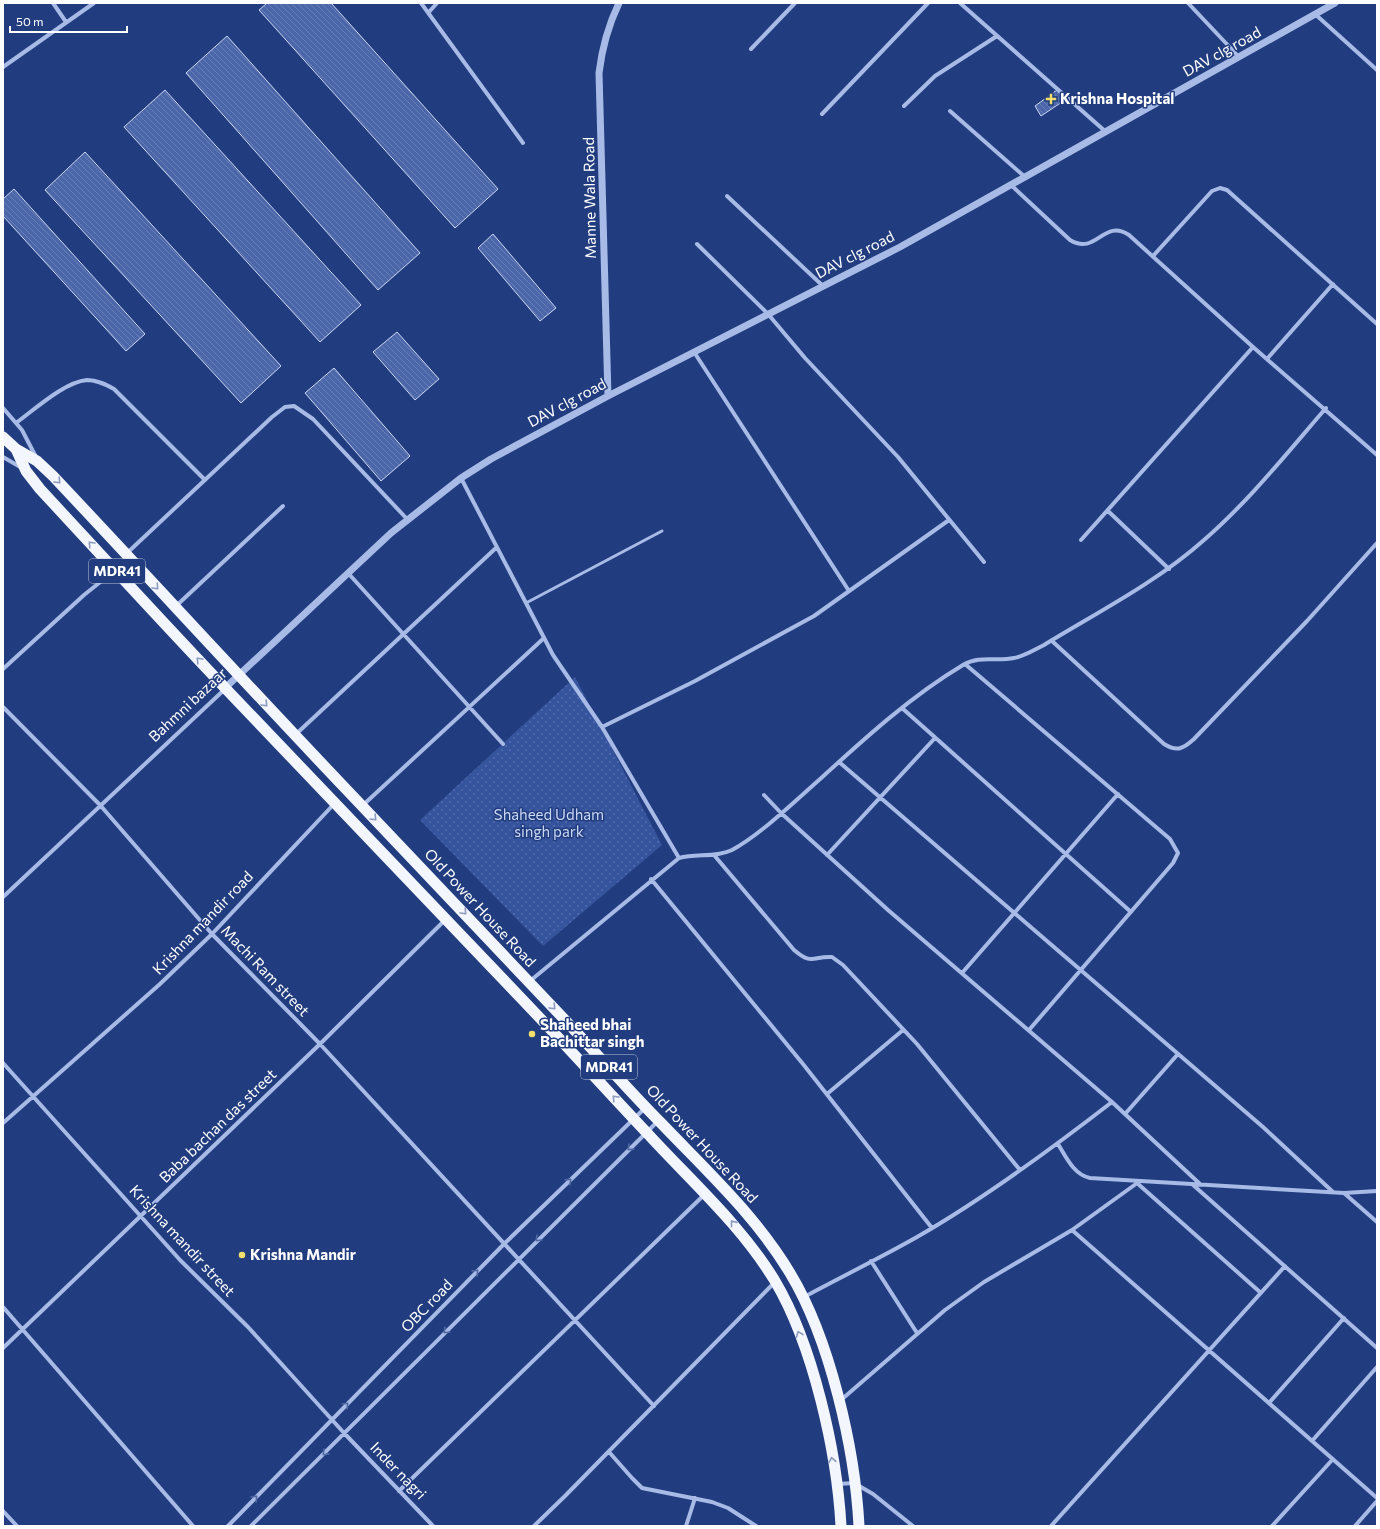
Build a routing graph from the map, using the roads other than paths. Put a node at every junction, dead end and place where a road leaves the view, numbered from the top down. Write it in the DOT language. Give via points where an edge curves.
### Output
graph roads {
  1 [pos="53,3"];
  2 [pos="94,3"];
  3 [pos="421,3"];
  4 [pos="437,3"];
  5 [pos="619,3"];
  6 [pos="795,3"];
  7 [pos="928,3"];
  8 [pos="960,3"];
  9 [pos="1188,3"];
  10 [pos="1336,3"];
  11 [pos="428,12"];
  12 [pos="1315,14"];
  13 [pos="66,22"];
  14 [pos="997,36"];
  15 [pos="751,49"];
  16 [pos="1239,57"];
  17 [pos="3,67"];
  18 [pos="1377,70"];
  19 [pos="904,106"];
  20 [pos="950,111"];
  21 [pos="822,114"];
  22 [pos="1106,132"];
  23 [pos="523,142"];
  24 [pos="1025,177"];
  25 [pos="1011,185"];
  26 [pos="727,196"];
  27 [pos="697,244"];
  28 [pos="1153,256"];
  29 [pos="1333,284"];
  30 [pos="823,286"];
  31 [pos="768,314"];
  32 [pos="1377,324"];
  33 [pos="1253,347"];
  34 [pos="694,352"];
  35 [pos="1267,359"];
  36 [pos="608,396"];
  37 [pos="3,408"];
  38 [pos="1326,408"];
  39 [pos="16,423"];
  40 [pos="4,440"];
  41 [pos="16,449"];
  42 [pos="1377,454"];
  43 [pos="3,456"];
  44 [pos="38,461"];
  45 [pos="26,471"];
  46 [pos="461,478"];
  47 [pos="205,480"];
  48 [pos="283,506"];
  49 [pos="1108,511"];
  50 [pos="407,519"];
  51 [pos="949,520"];
  52 [pos="662,530"];
  53 [pos="391,533"];
  54 [pos="1082,540"];
  55 [pos="1377,543"];
  56 [pos="497,547"];
  57 [pos="126,554"];
  58 [pos="984,562"];
  59 [pos="1169,569"];
  60 [pos="115,570"];
  61 [pos="348,573"];
  62 [pos="849,591"];
  63 [pos="526,603"];
  64 [pos="175,607"];
  65 [pos="402,634"];
  66 [pos="544,638"];
  67 [pos="1052,641"];
  68 [pos="965,664"];
  69 [pos="3,669"];
  70 [pos="238,675"];
  71 [pos="225,688"];
  72 [pos="3,707"];
  73 [pos="469,708"];
  74 [pos="902,708"];
  75 [pos="602,727"];
  76 [pos="294,735"];
  77 [pos="935,738"];
  78 [pos="503,744"];
  79 [pos="839,762"];
  80 [pos="1118,794"];
  81 [pos="764,795"];
  82 [pos="880,797"];
  83 [pos="335,802"];
  84 [pos="100,805"];
  85 [pos="362,806"];
  86 [pos="781,813"];
  87 [pos="1066,854"];
  88 [pos="714,855"];
  89 [pos="827,856"];
  90 [pos="678,858"];
  91 [pos="651,879"];
  92 [pos="3,897"];
  93 [pos="1131,912"];
  94 [pos="1015,914"];
  95 [pos="446,918"];
  96 [pos="212,934"];
  97 [pos="1081,971"];
  98 [pos="962,973"];
  99 [pos="529,982"];
  100 [pos="903,1030"];
  101 [pos="1029,1030"];
  102 [pos="320,1044"];
  103 [pos="1178,1054"];
  104 [pos="3,1063"];
  105 [pos="827,1094"];
  106 [pos="33,1096"];
  107 [pos="1112,1102"];
  108 [pos="646,1107"];
  109 [pos="1125,1114"];
  110 [pos="635,1118"];
  111 [pos="658,1121"];
  112 [pos="3,1123"];
  113 [pos="646,1132"];
  114 [pos="1058,1144"];
  115 [pos="1020,1170"];
  116 [pos="1139,1182"];
  117 [pos="1192,1184"];
  118 [pos="1200,1184"];
  119 [pos="1377,1191"];
  120 [pos="1333,1192"];
  121 [pos="1344,1193"];
  122 [pos="706,1194"];
  123 [pos="140,1216"];
  124 [pos="1377,1222"];
  125 [pos="932,1228"];
  126 [pos="1072,1230"];
  127 [pos="504,1244"];
  128 [pos="518,1260"];
  129 [pos="871,1261"];
  130 [pos="1285,1266"];
  131 [pos="775,1282"];
  132 [pos="1261,1293"];
  133 [pos="802,1298"];
  134 [pos="3,1307"];
  135 [pos="1344,1318"];
  136 [pos="575,1321"];
  137 [pos="22,1330"];
  138 [pos="917,1334"];
  139 [pos="3,1348"];
  140 [pos="1377,1348"];
  141 [pos="1210,1352"];
  142 [pos="1377,1367"];
  143 [pos="839,1402"];
  144 [pos="1269,1403"];
  145 [pos="654,1406"];
  146 [pos="332,1420"];
  147 [pos="344,1433"];
  148 [pos="1312,1441"];
  149 [pos="609,1452"];
  150 [pos="1333,1459"];
  151 [pos="854,1483"];
  152 [pos="837,1484"];
  153 [pos="400,1490"];
  154 [pos="695,1498"];
  155 [pos="1377,1498"];
  156 [pos="1377,1501"];
  157 [pos="3,1511"];
  158 [pos="17,1526"];
  159 [pos="193,1526"];
  160 [pos="228,1526"];
  161 [pos="251,1526"];
  162 [pos="433,1526"];
  163 [pos="534,1526"];
  164 [pos="686,1526"];
  165 [pos="756,1526"];
  166 [pos="841,1526"];
  167 [pos="859,1526"];
  168 [pos="913,1526"];
  169 [pos="1051,1526"];
  170 [pos="1272,1526"];
  171 [pos="1355,1526"];
  1 -- 13 [label="street"];
  2 -- 13 [label="street"];
  3 -- 11 [label="street"];
  4 -- 11 [label="street"];
  5 -- 36 [label="street, Manne Wala Road" via="603,45 599,73"];
  6 -- 15 [label="street"];
  7 -- 21 [label="street"];
  8 -- 14 [label="street"];
  9 -- 16 [label="street"];
  10 -- 12 [label="street, DAV clg road"];
  11 -- 23 [label="street"];
  12 -- 16 [label="street, DAV clg road"];
  12 -- 18 [label="street"];
  13 -- 17 [label="street"];
  14 -- 19 [label="street" via="935,76"];
  14 -- 22 [label="street"];
  16 -- 22 [label="street, DAV clg road"];
  20 -- 24 [label="street"];
  22 -- 24 [label="street, DAV clg road"];
  24 -- 25 [label="street, DAV clg road"];
  25 -- 28 [label="street" via="1070,240 1078,244 1088,244 1118,229"];
  25 -- 30 [label="street, DAV clg road" via="900,247"];
  26 -- 30 [label="street"];
  27 -- 31 [label="street"];
  28 -- 29 [label="street" via="1206,197 1220,188 1234,194"];
  28 -- 33 [label="street"];
  29 -- 32 [label="street"];
  29 -- 35 [label="street"];
  30 -- 31 [label="street, DAV clg road"];
  31 -- 34 [label="street, DAV clg road"];
  31 -- 51 [label="street" via="805,358 898,457"];
  33 -- 35 [label="street"];
  33 -- 49 [label="street"];
  34 -- 36 [label="street, DAV clg road"];
  34 -- 62 [label="street"];
  35 -- 38 [label="street"];
  36 -- 46 [label="street, DAV clg road"];
  37 -- 39 [label="street"];
  38 -- 42 [label="street"];
  38 -- 59 [label="street" via="1235,511"];
  39 -- 44 [label="street"];
  39 -- 47 [label="street" via="76,383 88,380 101,382 114,389"];
  40 -- 41 [label="highway, MDR41"];
  41 -- 44 [label="highway, MDR41"];
  41 -- 45 [label="highway, MDR41"];
  43 -- 45 [label="street"];
  44 -- 57 [label="highway, MDR41, one-way"];
  60 -- 45 [label="highway, MDR41, one-way"];
  46 -- 50 [label="street, DAV clg road"];
  46 -- 56 [label="street"];
  47 -- 50 [label="street" via="272,417 285,407 294,406 312,420"];
  47 -- 57 [label="street"];
  48 -- 64 [label="street"];
  49 -- 54 [label="street"];
  49 -- 59 [label="street"];
  50 -- 53 [label="street, DAV clg road"];
  51 -- 58 [label="street"];
  51 -- 62 [label="street"];
  52 -- 63 [label="lane"];
  53 -- 61 [label="street, Bahmni bazaar"];
  55 -- 67 [label="street" via="1307,621 1194,739 1186,747 1178,750 1164,744"];
  56 -- 63 [label="street"];
  56 -- 65 [label="street"];
  57 -- 64 [label="highway, MDR41, one-way"];
  59 -- 67 [label="street"];
  60 -- 69 [label="street"];
  71 -- 60 [label="highway, MDR41, one-way"];
  61 -- 65 [label="street"];
  61 -- 70 [label="street, Bahmni bazaar"];
  62 -- 75 [label="street" via="814,616 695,681"];
  63 -- 66 [label="street"];
  64 -- 70 [label="highway, MDR41"];
  65 -- 73 [label="street"];
  65 -- 76 [label="street"];
  66 -- 73 [label="street"];
  66 -- 75 [label="street" via="566,677"];
  67 -- 68 [label="street" via="1026,655 979,659"];
  68 -- 74 [label="street"];
  68 -- 80 [label="street"];
  70 -- 71 [label="street, Bahmni bazaar"];
  70 -- 76 [label="highway, Old Power House Road / MDR41, one-way"];
  71 -- 83 [label="highway, Old Power House Road / MDR41"];
  71 -- 84 [label="street, Bahmni bazaar"];
  72 -- 84 [label="street, Machi Ram street"];
  73 -- 78 [label="street"];
  73 -- 85 [label="street"];
  74 -- 77 [label="street"];
  74 -- 79 [label="street"];
  75 -- 90 [label="street"];
  76 -- 85 [label="highway, Old Power House Road / MDR41"];
  77 -- 82 [label="street"];
  77 -- 87 [label="street"];
  79 -- 82 [label="street"];
  79 -- 86 [label="street"];
  80 -- 87 [label="street"];
  80 -- 93 [label="street" via="1170,839 1178,853 1173,863"];
  81 -- 86 [label="street"];
  82 -- 89 [label="street"];
  82 -- 94 [label="street"];
  83 -- 95 [label="highway, Old Power House Road / MDR41"];
  83 -- 96 [label="street, Krishna mandir road"];
  84 -- 92 [label="street, Bahmni bazaar"];
  84 -- 96 [label="street, Machi Ram street"];
  85 -- 99 [label="highway, Old Power House Road / MDR41, one-way"];
  86 -- 88 [label="street" via="732,850"];
  86 -- 89 [label="street"];
  87 -- 93 [label="street"];
  87 -- 94 [label="street"];
  88 -- 90 [label="street"];
  88 -- 100 [label="street" via="794,950 807,959 837,959"];
  89 -- 98 [label="street"];
  90 -- 91 [label="street"];
  91 -- 99 [label="street"];
  91 -- 105 [label="street"];
  93 -- 97 [label="street"];
  94 -- 97 [label="street"];
  94 -- 98 [label="street"];
  95 -- 102 [label="street, Baba bachan das street"];
  110 -- 95 [label="highway, Old Power House Road / MDR41, one-way"];
  96 -- 102 [label="street, Machi Ram street"];
  96 -- 106 [label="street, Krishna mandir road" via="160,984"];
  97 -- 101 [label="street"];
  97 -- 103 [label="street"];
  98 -- 101 [label="street"];
  99 -- 108 [label="highway, Old Power House Road / MDR41, one-way"];
  100 -- 105 [label="street"];
  100 -- 115 [label="street"];
  101 -- 107 [label="street"];
  102 -- 123 [label="street, Baba bachan das street"];
  102 -- 127 [label="street, Machi Ram street"];
  103 -- 109 [label="street"];
  103 -- 120 [label="street"];
  104 -- 106 [label="street, Krishna mandir street"];
  105 -- 125 [label="street"];
  106 -- 112 [label="street, Krishna mandir road"];
  106 -- 123 [label="street, Krishna mandir street"];
  107 -- 109 [label="street"];
  107 -- 114 [label="street"];
  108 -- 110 [label="street, OBC road"];
  108 -- 111 [label="highway, Old Power House Road / MDR41"];
  109 -- 118 [label="street"];
  110 -- 113 [label="highway, Old Power House Road / MDR41"];
  127 -- 110 [label="street, OBC road, one-way"];
  111 -- 113 [label="street, OBC road"];
  111 -- 133 [label="highway, Old Power House Road / MDR41" via="744,1210 790,1273"];
  113 -- 122 [label="highway, Old Power House Road / MDR41"];
  113 -- 128 [label="street, OBC road, one-way"];
  114 -- 115 [label="street"];
  114 -- 116 [label="street" via="1074,1169 1084,1177"];
  115 -- 125 [label="street"];
  116 -- 117 [label="street"];
  116 -- 126 [label="street"];
  116 -- 132 [label="street"];
  117 -- 118 [label="street"];
  117 -- 130 [label="street"];
  118 -- 120 [label="street"];
  119 -- 121 [label="street"];
  120 -- 121 [label="street"];
  121 -- 124 [label="street"];
  131 -- 122 [label="highway, Old Power House Road / MDR41, one-way" via="731,1221"];
  122 -- 136 [label="street"];
  123 -- 137 [label="street, Baba bachan das street"];
  123 -- 146 [label="street, Krishna mandir street" via="180,1260 248,1327"];
  125 -- 129 [label="street"];
  126 -- 138 [label="street" via="984,1282"];
  126 -- 141 [label="street"];
  127 -- 128 [label="street, Machi Ram street"];
  146 -- 127 [label="street, OBC road, one-way"];
  128 -- 136 [label="street, Machi Ram street"];
  128 -- 147 [label="street, OBC road, one-way"];
  129 -- 133 [label="street"];
  129 -- 138 [label="street"];
  130 -- 132 [label="street"];
  130 -- 135 [label="street"];
  131 -- 145 [label="street"];
  152 -- 131 [label="highway, Old Power House Road / MDR41, one-way" via="819,1397 805,1349"];
  132 -- 141 [label="street"];
  133 -- 143 [label="highway, Old Power House Road / MDR41" via="822,1343"];
  134 -- 137 [label="street"];
  135 -- 140 [label="street"];
  135 -- 144 [label="street"];
  136 -- 145 [label="street, Machi Ram street"];
  136 -- 153 [label="street"];
  137 -- 139 [label="street, Baba bachan das street"];
  137 -- 159 [label="street"];
  138 -- 143 [label="street"];
  141 -- 144 [label="street"];
  141 -- 169 [label="street"];
  142 -- 148 [label="street"];
  143 -- 151 [label="highway, Old Power House Road / MDR41"];
  144 -- 148 [label="street"];
  145 -- 149 [label="street"];
  146 -- 147 [label="street, Krishna mandir street"];
  160 -- 146 [label="street, OBC road, one-way"];
  147 -- 153 [label="street, Inder nagri"];
  147 -- 161 [label="street, OBC road, one-way"];
  148 -- 150 [label="street"];
  149 -- 154 [label="street" via="642,1488"];
  149 -- 163 [label="street"];
  150 -- 155 [label="street"];
  150 -- 170 [label="street"];
  151 -- 152 [label="street"];
  151 -- 167 [label="highway, Old Power House Road / MDR41"];
  151 -- 168 [label="street" via="873,1494"];
  152 -- 166 [label="highway, Old Power House Road / MDR41"];
  153 -- 162 [label="street, Inder nagri"];
  154 -- 164 [label="street"];
  154 -- 165 [label="street" via="728,1508"];
  156 -- 171 [label="street"];
  157 -- 158 [label="street"];
}
